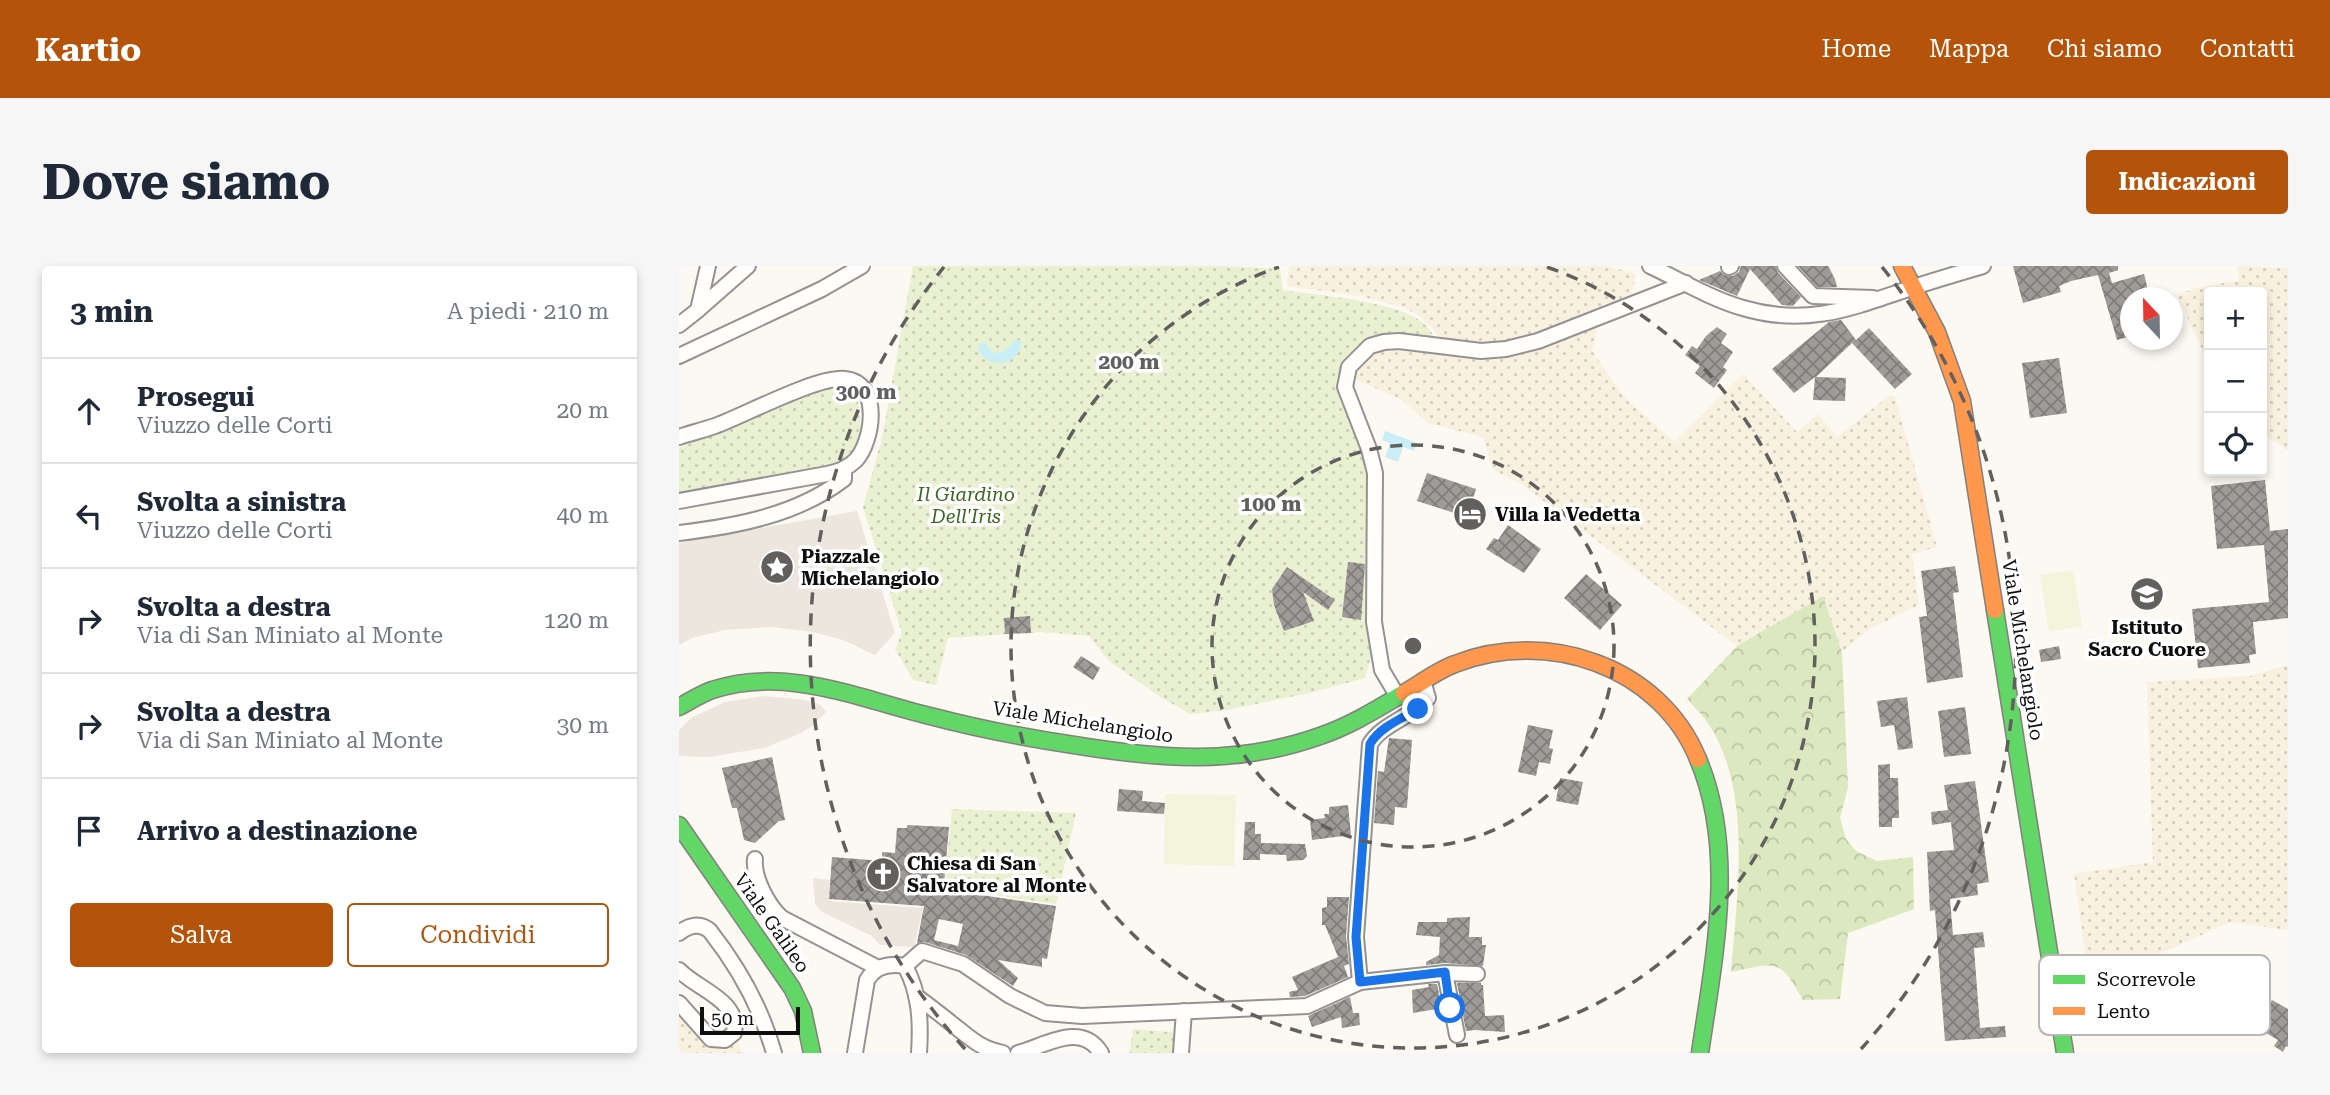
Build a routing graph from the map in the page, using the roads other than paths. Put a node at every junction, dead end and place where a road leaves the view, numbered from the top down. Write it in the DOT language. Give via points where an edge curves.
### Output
graph roads {
  1 [pos="708,266"];
  2 [pos="748,266"];
  3 [pos="862,266"];
  4 [pos="1650,266"];
  5 [pos="1785,266"];
  6 [pos="1902,266"];
  7 [pos="1983,266"];
  8 [pos="1686,283"];
  9 [pos="1915,286"];
  10 [pos="1882,298"];
  11 [pos="698,310"];
  12 [pos="679,325"];
  13 [pos="679,356"];
  14 [pos="679,437"];
  15 [pos="844,469"];
  16 [pos="679,501"];
  17 [pos="679,533"];
  18 [pos="1423,681"];
  19 [pos="1398,697"];
  20 [pos="679,707"];
  21 [pos="679,825"];
  22 [pos="755,859"];
  23 [pos="679,933"];
  24 [pos="2050,955"];
  25 [pos="905,966"];
  26 [pos="879,968"];
  27 [pos="679,970"];
  28 [pos="1445,972"];
  29 [pos="1477,974"];
  30 [pos="1360,982"];
  31 [pos="916,996"];
  32 [pos="679,1003"];
  33 [pos="1184,1011"];
  34 [pos="1457,1035"];
  35 [pos="2062,1035"];
  36 [pos="774,1053"];
  37 [pos="812,1053"];
  38 [pos="855,1053"];
  39 [pos="919,1053"];
  40 [pos="1003,1053"];
  41 [pos="1018,1053"];
  42 [pos="1101,1053"];
  43 [pos="1181,1053"];
  44 [pos="1700,1053"];
  45 [pos="2065,1053"];
  1 -- 11 [label="street"];
  2 -- 11 [label="street"];
  3 -- 13 [label="street"];
  4 -- 8 [label="street"];
  5 -- 10 [label="street" via="1813,296"];
  6 -- 9 [label="main road, Viale Michelangiolo"];
  7 -- 9 [label="street"];
  8 -- 10 [label="street" via="1741,308 1783,315 1832,313"];
  8 -- 19 [label="street" via="1538,341 1481,351 1384,342 1370,346 1349,367 1345,387 1375,473 1374,622 1382,670"];
  9 -- 10 [label="street"];
  9 -- 24 [label="main road, Viale Michelangiolo" via="1937,329 1962,401"];
  11 -- 12 [label="street"];
  14 -- 15 [label="street" via="811,386 847,379 863,388 871,415 858,458"];
  15 -- 16 [label="street"];
  15 -- 17 [label="street" via="844,478 811,501 710,533"];
  18 -- 19 [label="main road, Viale Michelangiolo"];
  18 -- 30 [label="street" via="1428,698 1375,735 1370,744 1356,937"];
  18 -- 44 [label="main road, Viale Michelangiolo" via="1454,664 1493,653 1557,651 1586,657 1634,681 1664,705 1688,734 1709,783 1719,858 1717,924"];
  19 -- 20 [label="main road, Viale Michelangiolo" via="1317,737 1246,753 1190,758 1059,743 780,680 715,688"];
  21 -- 37 [label="main road, Viale Galileo" via="792,988 803,1011"];
  22 -- 26 [label="street" via="756,873 775,912"];
  23 -- 36 [label="street" via="701,926 715,937 750,989"];
  25 -- 26 [label="street"];
  25 -- 31 [label="street"];
  25 -- 33 [label="street" via="922,951 963,964 1045,1013 1082,1016"];
  26 -- 38 [label="street" via="867,980"];
  27 -- 32 [label="street" via="727,1005 734,1033 725,1040 711,1039"];
  28 -- 29 [label="street"];
  28 -- 30 [label="street"];
  28 -- 34 [label="street"];
  30 -- 33 [label="street" via="1307,1006"];
  31 -- 39 [label="street"];
  31 -- 40 [label="street" via="971,1041"];
  33 -- 43 [label="street"];
  35 -- 45 [label="main road, Viale Michelangiolo"];
  41 -- 42 [label="street" via="1071,1036 1089,1041"];
}
